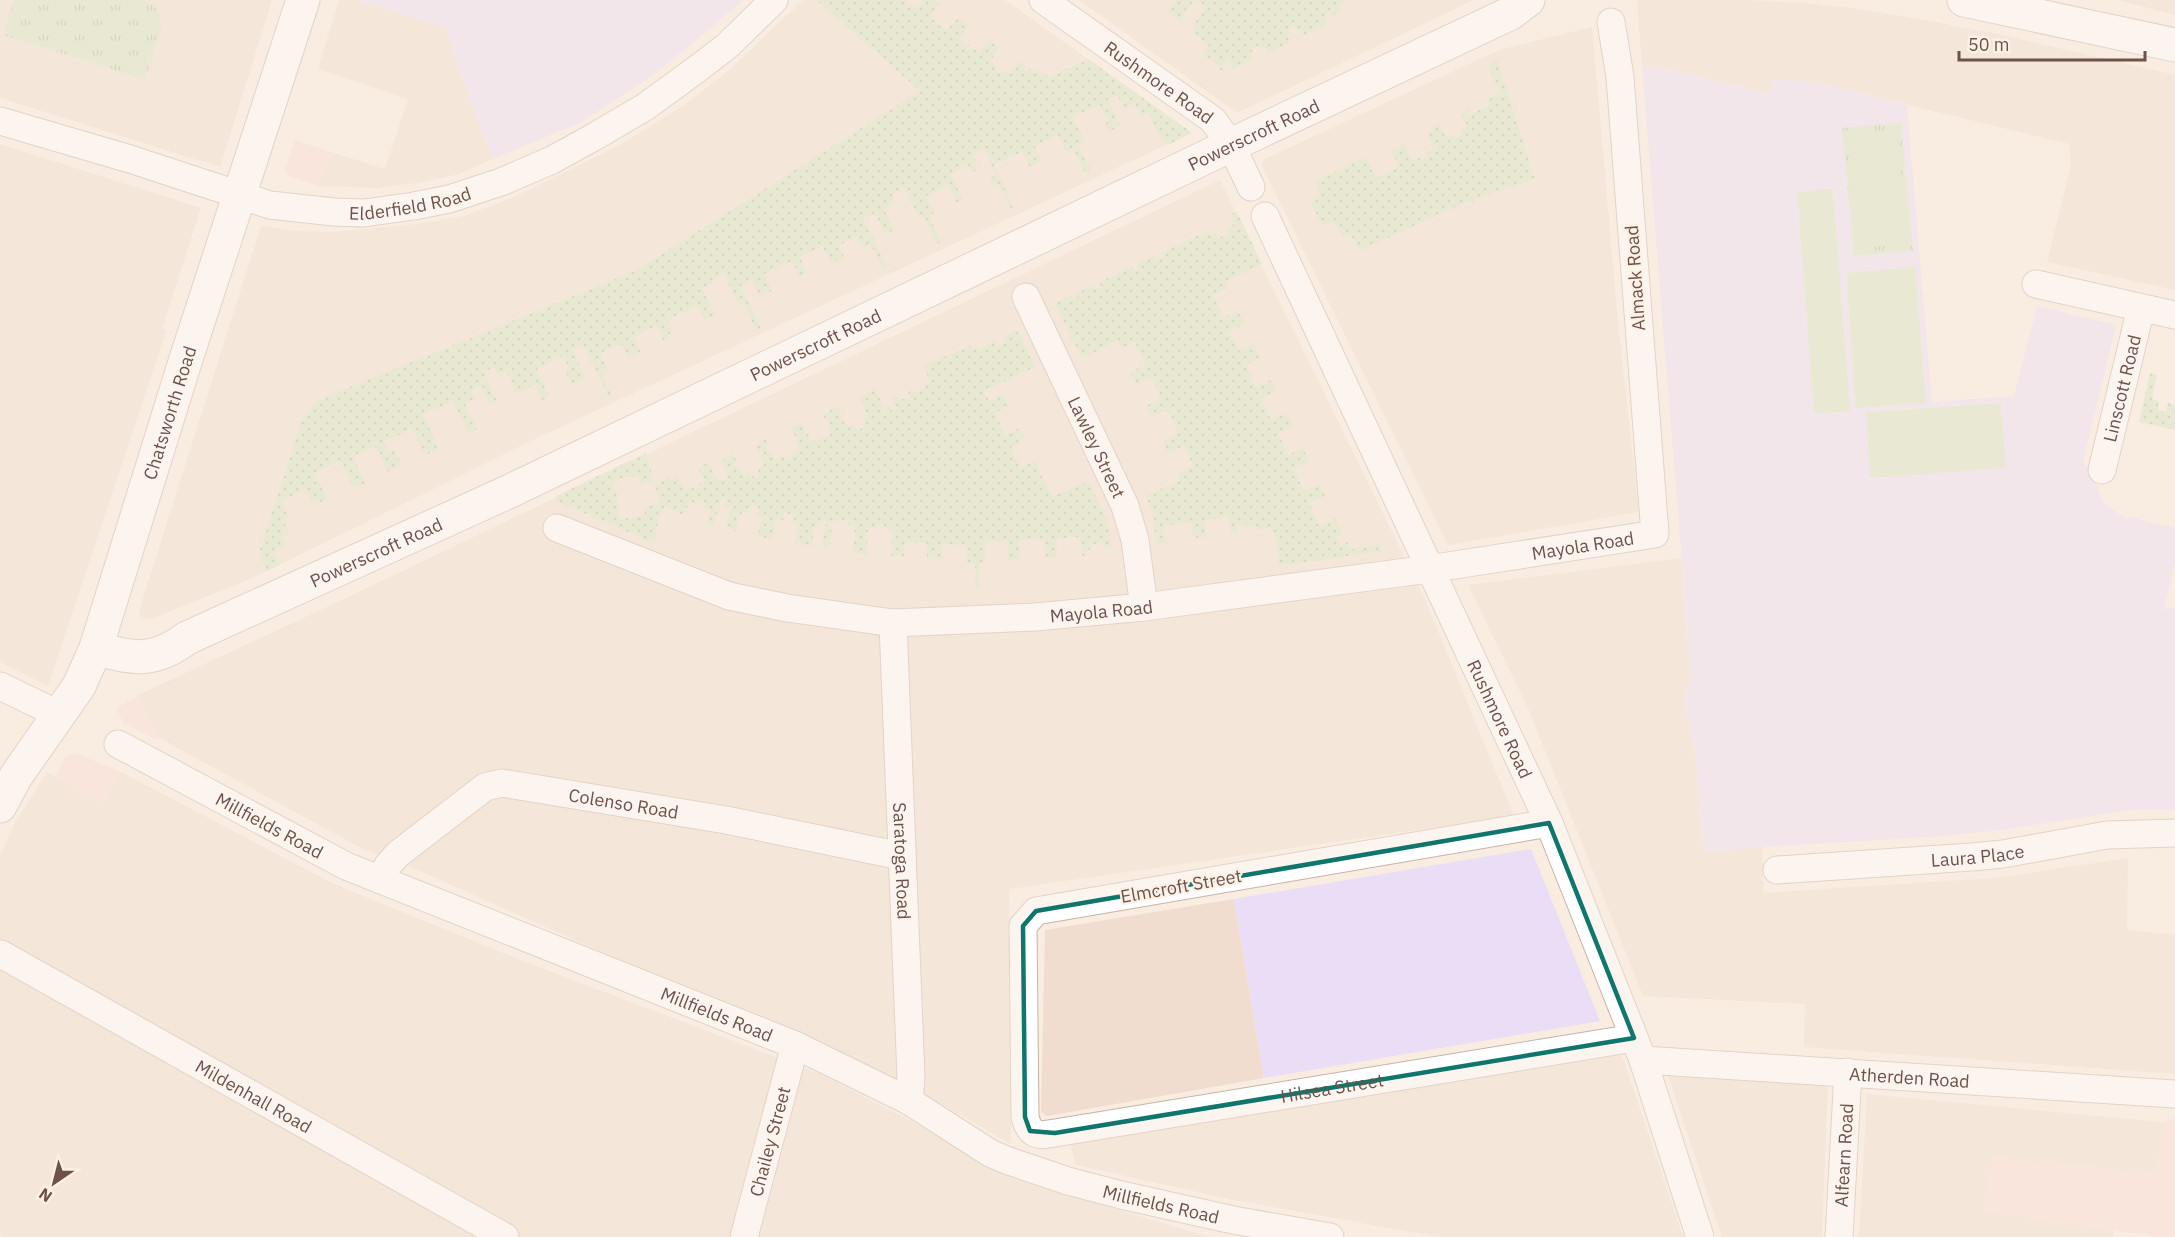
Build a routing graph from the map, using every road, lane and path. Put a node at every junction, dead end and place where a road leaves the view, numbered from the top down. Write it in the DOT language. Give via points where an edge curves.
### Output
graph roads {
  1 [pos="303,0"];
  2 [pos="774,0"];
  3 [pos="1043,0"];
  4 [pos="1528,0"];
  5 [pos="1964,0"];
  6 [pos="1611,22"];
  7 [pos="2175,45"];
  8 [pos="0,122"];
  9 [pos="1231,145"];
  10 [pos="1251,187"];
  11 [pos="240,195"];
  12 [pos="1265,216"];
  13 [pos="2036,284"];
  14 [pos="1026,297"];
  15 [pos="2141,308"];
  16 [pos="2175,315"];
  17 [pos="2102,470"];
  18 [pos="557,528"];
  19 [pos="1655,534"];
  20 [pos="1429,569"];
  21 [pos="1144,607"];
  22 [pos="893,623"];
  23 [pos="96,648"];
  24 [pos="0,686"];
  25 [pos="60,715"];
  26 [pos="118,744"];
  27 [pos="0,806"];
  28 [pos="1549,823"];
  29 [pos="2175,833"];
  30 [pos="901,856"];
  31 [pos="1777,870"];
  32 [pos="381,880"];
  33 [pos="1,954"];
  34 [pos="795,1045"];
  35 [pos="1638,1049"];
  36 [pos="1848,1072"];
  37 [pos="2175,1094"];
  38 [pos="909,1101"];
  39 [pos="1030,1131"];
  40 [pos="1231,1228"];
  41 [pos="506,1237"];
  42 [pos="744,1237"];
  43 [pos="1330,1237"];
  44 [pos="1700,1237"];
  45 [pos="1839,1237"];
  1 -- 11 [label="street, Chatsworth Road"];
  2 -- 11 [label="street, Elderfield Road" via="727,46 645,107 552,160 501,182 449,199 364,213 270,205"];
  3 -- 9 [label="street, Rushmore Road" via="1213,120"];
  4 -- 9 [label="street, Powerscroft Road" via="1511,14"];
  5 -- 7 [label="street"];
  6 -- 19 [label="street, Almack Road" via="1620,77"];
  8 -- 11 [label="street, Elderfield Road"];
  9 -- 10 [label="street, Rushmore Road"];
  9 -- 23 [label="street, Powerscroft Road" via="508,492 187,638 161,654 136,658"];
  11 -- 23 [label="street, Chatsworth Road"];
  12 -- 20 [label="street, Rushmore Road"];
  13 -- 15 [label="street"];
  14 -- 21 [label="street, Lawley Street" via="1125,506 1135,540"];
  15 -- 16 [label="street"];
  15 -- 17 [label="street, Linscott Road"];
  18 -- 22 [label="street, Mayola Road" via="729,596"];
  19 -- 20 [label="street, Mayola Road"];
  20 -- 21 [label="street, Mayola Road"];
  20 -- 28 [label="street, Rushmore Road"];
  21 -- 22 [label="street, Mayola Road" via="1035,617"];
  22 -- 30 [label="street, Saratoga Road"];
  23 -- 25 [label="street, Chatsworth Road"];
  24 -- 25 [label="street"];
  25 -- 27 [label="street, Chatsworth Road" via="16,776"];
  26 -- 32 [label="street, Millfields Road" via="346,866"];
  28 -- 35 [label="street, Rushmore Road"];
  28 -- 39 [label="street, Elmcroft Street" via="1036,911 1023,926 1024,1117"];
  29 -- 31 [label="street, Laura Place" via="2107,835 1971,857"];
  30 -- 32 [label="street, Colenso Road" via="726,820 502,783 485,787 398,854"];
  30 -- 38 [label="street, Saratoga Road"];
  32 -- 34 [label="street, Millfields Road"];
  33 -- 41 [label="street, Mildenhall Road"];
  34 -- 38 [label="street, Millfields Road"];
  34 -- 42 [label="street, Chailey Street"];
  35 -- 36 [label="street, Atherden Road"];
  35 -- 39 [label="street, Hilsea Street" via="1042,1135"];
  35 -- 44 [label="street, Rushmore Road"];
  36 -- 37 [label="street, Atherden Road"];
  36 -- 45 [label="street, Alfearn Road"];
  38 -- 40 [label="street, Millfields Road" via="990,1153 1011,1162"];
  40 -- 43 [label="street, Millfields Road"];
}
